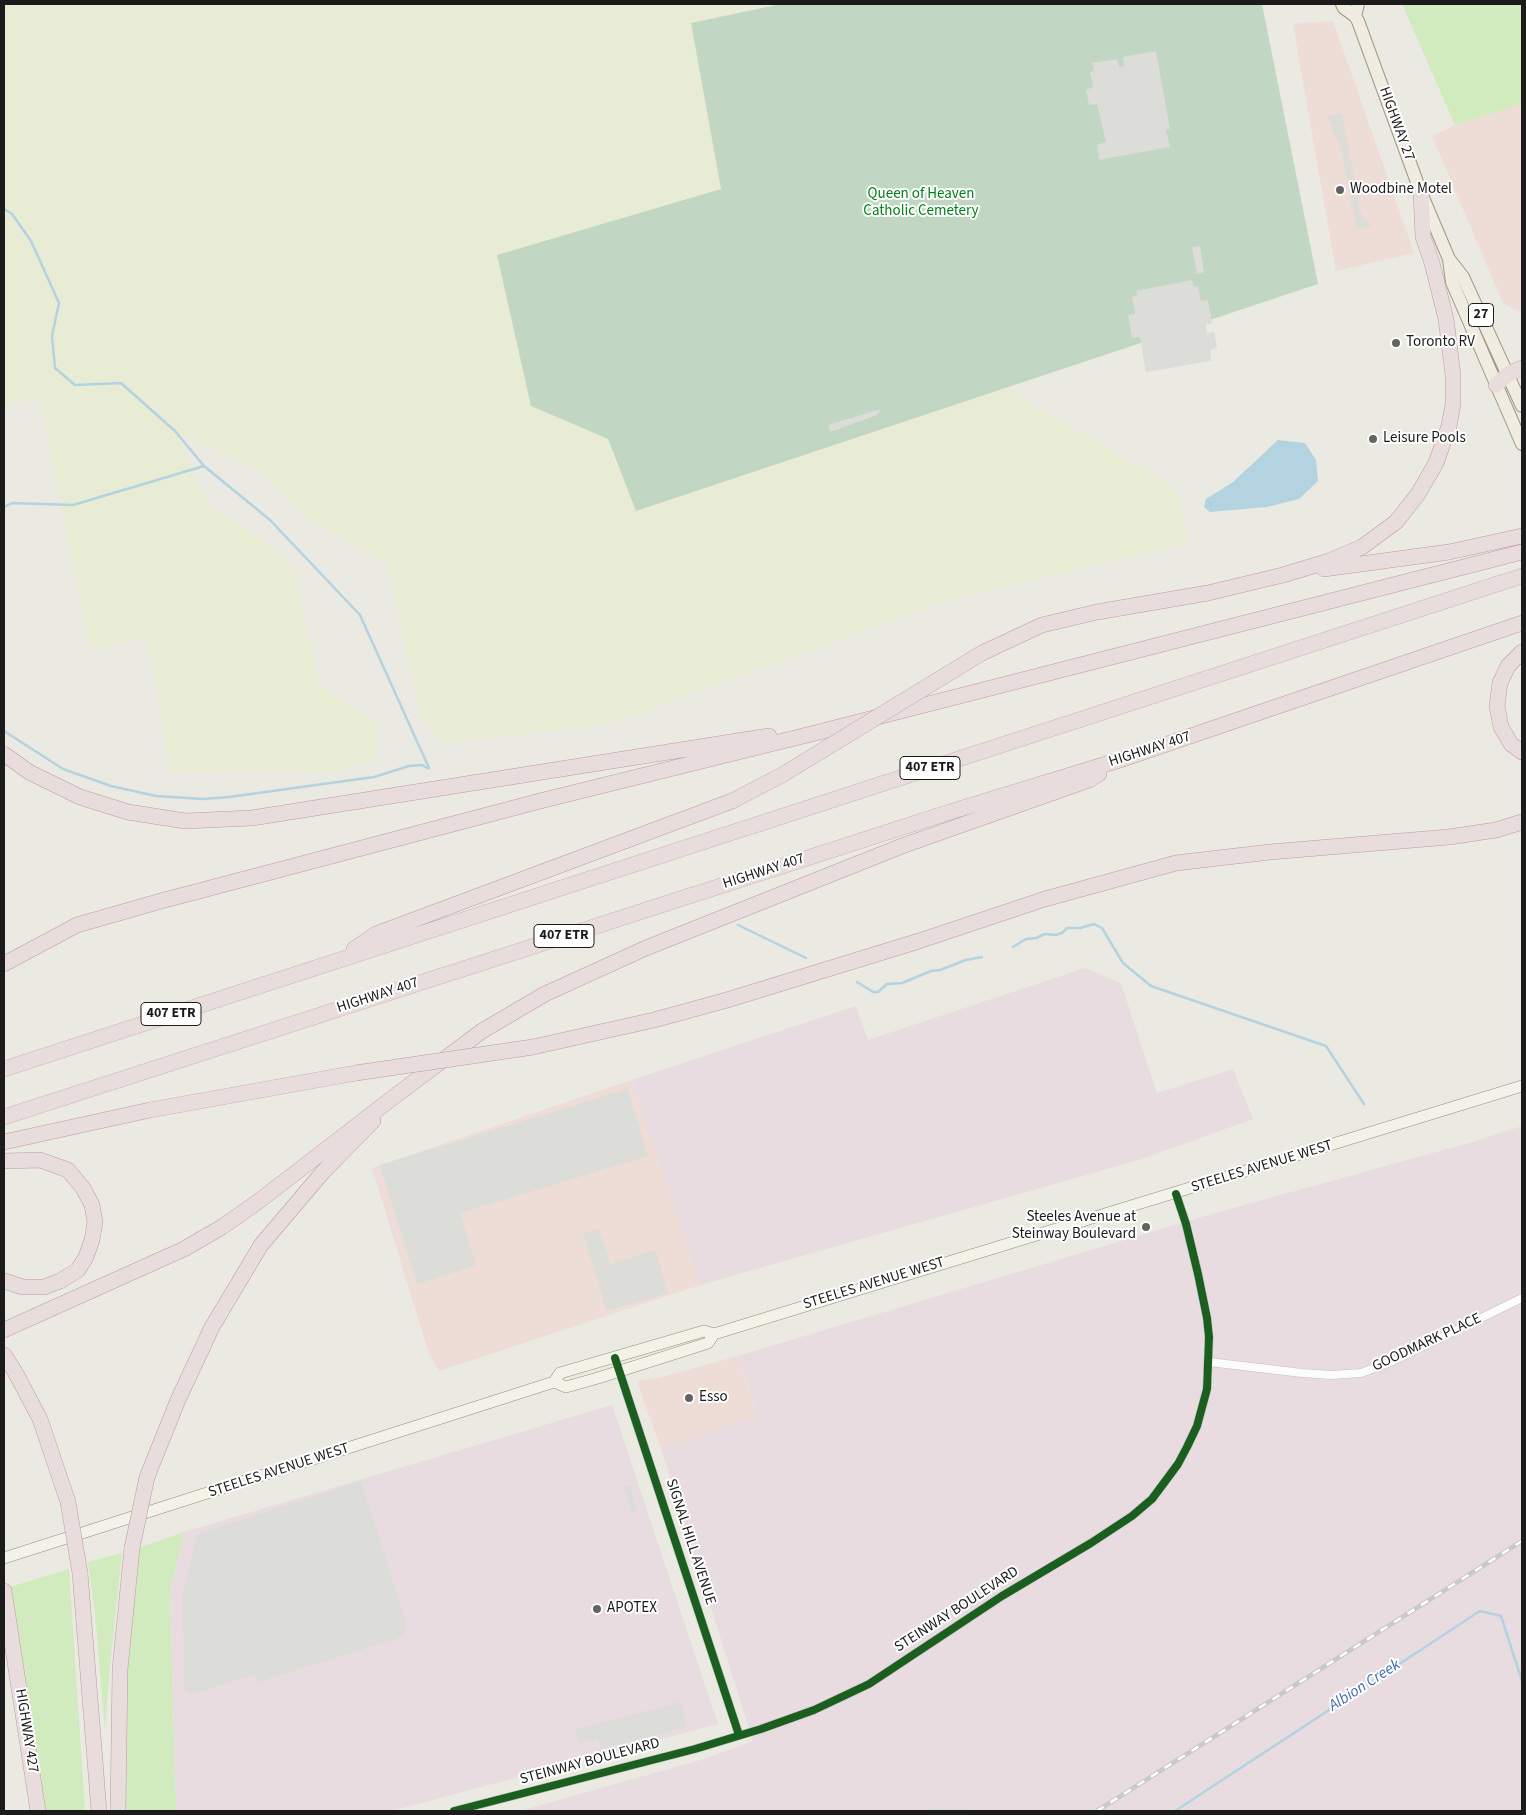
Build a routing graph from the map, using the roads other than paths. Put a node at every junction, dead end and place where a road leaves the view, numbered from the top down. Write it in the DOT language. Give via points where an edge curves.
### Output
graph roads {
  1 [pos="1342,4"];
  2 [pos="1357,10"];
  3 [pos="1421,193"];
  4 [pos="1449,259"];
  5 [pos="1522,368"];
  6 [pos="1508,374"];
  7 [pos="1496,385"];
  8 [pos="1522,406"];
  9 [pos="1522,444"];
  10 [pos="1522,536"];
  11 [pos="1522,552"];
  12 [pos="1283,575"];
  13 [pos="1522,576"];
  14 [pos="1522,623"];
  15 [pos="1522,652"];
  16 [pos="811,734"];
  17 [pos="1522,752"];
  18 [pos="4,754"];
  19 [pos="1126,758"];
  20 [pos="1522,822"];
  21 [pos="338,959"];
  22 [pos="4,964"];
  23 [pos="4,1069"];
  24 [pos="1522,1086"];
  25 [pos="395,1096"];
  26 [pos="4,1117"];
  27 [pos="4,1142"];
  28 [pos="4,1161"];
  29 [pos="1176,1194"];
  30 [pos="4,1280"];
  31 [pos="1522,1298"];
  32 [pos="4,1330"];
  33 [pos="714,1334"];
  34 [pos="4,1355"];
  35 [pos="615,1358"];
  36 [pos="1209,1362"];
  37 [pos="619,1371"];
  38 [pos="554,1382"];
  39 [pos="4,1558"];
  40 [pos="5,1596"];
  41 [pos="739,1735"];
  42 [pos="38,1811"];
  43 [pos="99,1811"];
  44 [pos="118,1811"];
  45 [pos="454,1811"];
  1 -- 2 [label="main road, HIGHWAY 27 / 27" via="1344,8"];
  2 -- 3 [label="main road, HIGHWAY 27 / 27"];
  3 -- 4 [label="main road, HIGHWAY 27 / 27"];
  3 -- 12 [label="highway" via="1423,237 1446,319 1453,375 1449,426 1436,463 1396,522 1362,548"];
  4 -- 6 [label="main road, HIGHWAY 27 / 27" via="1463,276"];
  4 -- 7 [label="main road, HIGHWAY 27 / 27" via="1452,282"];
  5 -- 6 [label="highway"];
  6 -- 7 [label="highway"];
  6 -- 8 [label="main road, HIGHWAY 27 / 27"];
  7 -- 9 [label="main road, HIGHWAY 27 / 27"];
  10 -- 12 [label="highway" via="1449,552"];
  11 -- 16 [label="highway"];
  12 -- 21 [label="highway, bridge" via="1042,626 982,653 782,775 732,801 376,934"];
  13 -- 21 [label="highway, 407 ETR"];
  14 -- 19 [label="highway, HIGHWAY 407 / 407 ETR"];
  15 -- 17 [label="highway" via="1508,666 1500,684 1497,706 1501,727 1511,744"];
  16 -- 18 [label="highway" via="762,736 261,817 185,821 128,812 80,797 29,772"];
  16 -- 22 [label="highway" via="540,801 161,901 77,925"];
  19 -- 25 [label="highway" via="1089,780 902,846 646,948 545,994 482,1031"];
  19 -- 26 [label="highway, HIGHWAY 407 / 407 ETR"];
  20 -- 27 [label="highway, bridge" via="1496,830 1449,837 1176,863 1045,899 919,942 654,1020 533,1047 356,1073 150,1110"];
  21 -- 23 [label="highway, 407 ETR"];
  24 -- 29 [label="main road, STEELES AVENUE WEST"];
  25 -- 32 [label="highway" via="222,1227 184,1249"];
  25 -- 44 [label="highway, bridge" via="260,1245 212,1327 147,1477 132,1548 120,1669"];
  28 -- 30 [label="highway" via="40,1160 68,1170 92,1204 95,1222 86,1257 78,1270 44,1287 23,1287"];
  29 -- 33 [label="main road, STEELES AVENUE WEST"];
  29 -- 36 [label="street, STEINWAY BOULEVARD" via="1203,1298"];
  31 -- 36 [label="street, GOODMARK PLACE" via="1393,1361 1361,1372 1331,1375"];
  33 -- 35 [label="main road, STEELES AVENUE WEST" via="704,1331"];
  33 -- 37 [label="main road, STEELES AVENUE WEST" via="708,1343"];
  34 -- 43 [label="highway, bridge" via="40,1419 68,1502 80,1573"];
  35 -- 37 [label="street, SIGNAL HILL AVENUE"];
  35 -- 38 [label="main road, STEELES AVENUE WEST" via="560,1373"];
  36 -- 41 [label="street, STEINWAY BOULEVARD" via="1207,1389 1197,1426 1187,1447 1152,1498 1132,1516 1002,1596 869,1684 814,1710"];
  37 -- 38 [label="main road, STEELES AVENUE WEST" via="566,1387"];
  37 -- 41 [label="street, SIGNAL HILL AVENUE"];
  38 -- 39 [label="main road, STEELES AVENUE WEST"];
  40 -- 42 [label="highway, HIGHWAY 427"];
  41 -- 45 [label="street, STEINWAY BOULEVARD"];
}
